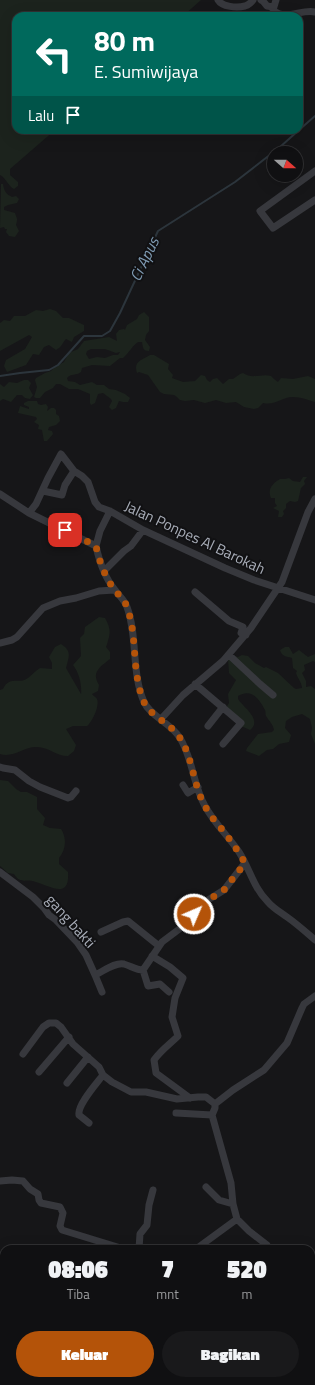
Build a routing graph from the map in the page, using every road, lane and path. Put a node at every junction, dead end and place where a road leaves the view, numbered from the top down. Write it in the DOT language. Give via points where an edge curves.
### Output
graph roads {
  1 [pos="218,0"];
  2 [pos="253,0"];
  3 [pos="261,0"];
  4 [pos="274,4"];
  5 [pos="303,12"];
  6 [pos="315,12"];
  7 [pos="315,171"];
  8 [pos="315,200"];
  9 [pos="74,471"];
  10 [pos="43,491"];
  11 [pos="0,494"];
  12 [pos="315,499"];
  13 [pos="110,511"];
  14 [pos="29,512"];
  15 [pos="143,530"];
  16 [pos="96,546"];
  17 [pos="104,571"];
  18 [pos="277,587"];
  19 [pos="114,590"];
  20 [pos="195,592"];
  21 [pos="315,600"];
  22 [pos="246,635"];
  23 [pos="0,643"];
  24 [pos="229,655"];
  25 [pos="196,684"];
  26 [pos="273,695"];
  27 [pos="223,707"];
  28 [pos="161,719"];
  29 [pos="208,726"];
  30 [pos="223,744"];
  31 [pos="0,767"];
  32 [pos="183,785"];
  33 [pos="198,787"];
  34 [pos="76,791"];
  35 [pos="245,863"];
  36 [pos="0,872"];
  37 [pos="101,932"];
  38 [pos="315,940"];
  39 [pos="159,946"];
  40 [pos="152,956"];
  41 [pos="142,970"];
  42 [pos="95,975"];
  43 [pos="102,992"];
  44 [pos="169,992"];
  45 [pos="315,996"];
  46 [pos="69,1037"];
  47 [pos="23,1054"];
  48 [pos="88,1057"];
  49 [pos="40,1072"];
  50 [pos="103,1075"];
  51 [pos="67,1083"];
  52 [pos="190,1098"];
  53 [pos="215,1104"];
  54 [pos="176,1113"];
  55 [pos="212,1116"];
  56 [pos="89,1123"];
  57 [pos="0,1181"];
  58 [pos="206,1187"];
  59 [pos="153,1190"];
  60 [pos="232,1204"];
  61 [pos="237,1218"];
  62 [pos="111,1245"];
  63 [pos="139,1245"];
  64 [pos="201,1245"];
  65 [pos="267,1245"];
  1 -- 2 [label="street" via="225,6 238,7 245,6"];
  3 -- 4 [label="street" via="266,6"];
  5 -- 6 [label="street"];
  7 -- 8 [label="street" via="260,210 273,228"];
  9 -- 10 [label="street" via="61,495"];
  9 -- 10 [label="street, Jalan Ponpes Al Barokah" via="61,454"];
  9 -- 13 [label="street, Jalan Ponpes Al Barokah" via="88,482 96,505"];
  10 -- 14 [label="street"];
  11 -- 14 [label="street"];
  12 -- 18 [label="street" via="286,574"];
  13 -- 15 [label="street, Jalan Ponpes Al Barokah"];
  13 -- 16 [label="street"];
  14 -- 16 [label="street"];
  15 -- 17 [label="street" via="131,546"];
  15 -- 18 [label="street, Jalan Ponpes Al Barokah" via="225,568"];
  16 -- 17 [label="street"];
  17 -- 19 [label="street"];
  18 -- 21 [label="street, Jalan Ponpes Al Barokah"];
  18 -- 22 [label="street"];
  19 -- 23 [label="street" via="99,591 60,601 44,608 17,637"];
  19 -- 28 [label="street" via="123,598 129,615 138,677 145,704"];
  20 -- 22 [label="street" via="229,621 242,626 241,633"];
  22 -- 24 [label="street"];
  24 -- 25 [label="street"];
  24 -- 26 [label="street"];
  25 -- 27 [label="street"];
  25 -- 28 [label="street"];
  27 -- 29 [label="street"];
  27 -- 30 [label="street" via="241,722"];
  28 -- 33 [label="street" via="181,738"];
  31 -- 34 [label="street" via="15,770 36,785 68,798"];
  32 -- 33 [label="street" via="188,793"];
  33 -- 35 [label="street" via="204,806"];
  35 -- 38 [label="street" via="253,882 268,903"];
  35 -- 39 [label="street" via="224,890 197,909 182,928"];
  36 -- 42 [label="street, gang bakti" via="33,897 77,942"];
  37 -- 39 [label="street" via="128,920"];
  39 -- 40 [label="street"];
  40 -- 41 [label="street"];
  40 -- 52 [label="street" via="183,978 175,998 172,1017 178,1036 154,1060 156,1072"];
  41 -- 42 [label="street" via="119,964"];
  41 -- 44 [label="street" via="148,986 160,984"];
  42 -- 43 [label="street, gang bakti"];
  45 -- 53 [label="street" via="304,1004 287,1043 264,1070"];
  46 -- 47 [label="street" via="56,1023 49,1022"];
  46 -- 48 [label="street"];
  46 -- 49 [label="street"];
  48 -- 50 [label="street" via="99,1067"];
  48 -- 51 [label="street"];
  50 -- 52 [label="street" via="131,1092 146,1092 178,1099"];
  50 -- 56 [label="street" via="79,1111 79,1115"];
  52 -- 53 [label="street" via="206,1097"];
  53 -- 55 [label="street"];
  54 -- 55 [label="street"];
  55 -- 60 [label="street" via="231,1183"];
  57 -- 62 [label="street" via="23,1181 38,1194 41,1203 60,1207 63,1213 60,1226 62,1230"];
  58 -- 60 [label="street" via="218,1200"];
  59 -- 63 [label="street" via="147,1225 140,1234"];
  60 -- 61 [label="street"];
  61 -- 64 [label="street"];
  61 -- 65 [label="street"];
}
